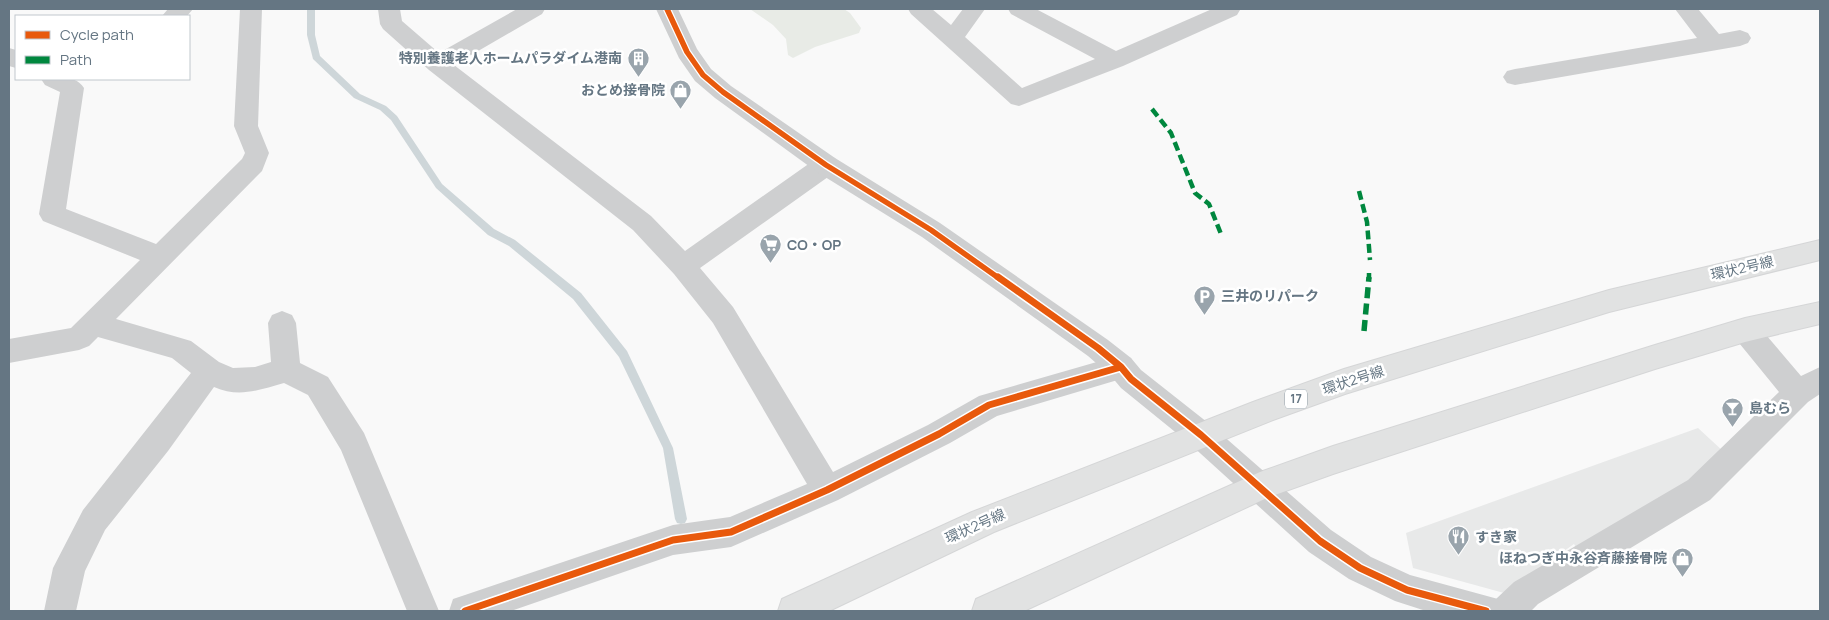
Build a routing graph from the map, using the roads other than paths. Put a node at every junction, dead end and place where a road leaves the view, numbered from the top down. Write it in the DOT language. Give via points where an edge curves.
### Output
graph roads {
  1 [pos="251,9"];
  2 [pos="389,9"];
  3 [pos="531,9"];
  4 [pos="667,9"];
  5 [pos="918,9"];
  6 [pos="974,9"];
  7 [pos="1019,9"];
  8 [pos="1227,9"];
  9 [pos="1686,9"];
  10 [pos="1740,38"];
  11 [pos="952,39"];
  12 [pos="1714,42"];
  13 [pos="1115,60"];
  14 [pos="438,64"];
  15 [pos="1515,77"];
  16 [pos="70,82"];
  17 [pos="826,165"];
  18 [pos="1820,250"];
  19 [pos="160,257"];
  20 [pos="683,266"];
  21 [pos="1820,313"];
  22 [pos="94,324"];
  23 [pos="282,324"];
  24 [pos="1745,330"];
  25 [pos="9,351"];
  26 [pos="1120,367"];
  27 [pos="286,370"];
  28 [pos="209,371"];
  29 [pos="1809,386"];
  30 [pos="1202,435"];
  31 [pos="1260,486"];
  32 [pos="827,490"];
  33 [pos="60,611"];
  34 [pos="423,611"];
  35 [pos="465,611"];
  36 [pos="794,611"];
  37 [pos="988,611"];
  38 [pos="1486,611"];
  39 [pos="1508,611"];
  1 -- 19 [label="street" via="246,126 257,153 253,164"];
  2 -- 14 [label="street" via="391,24"];
  3 -- 14 [label="street"];
  4 -- 17 [label="street" via="687,52 703,75"];
  5 -- 11 [label="street"];
  6 -- 11 [label="street"];
  7 -- 13 [label="street"];
  8 -- 13 [label="street"];
  9 -- 12 [label="street"];
  10 -- 12 [label="street"];
  11 -- 13 [label="street" via="1020,98"];
  12 -- 15 [label="street"];
  14 -- 20 [label="street" via="642,223"];
  16 -- 19 [label="street" via="52,214"];
  17 -- 20 [label="street"];
  17 -- 26 [label="street" via="931,230"];
  18 -- 30 [label="main road, 環状2号線 / 17" via="1675,284 1481,339 1344,382"];
  19 -- 22 [label="street"];
  20 -- 32 [label="street" via="723,315"];
  21 -- 24 [label="main road"];
  22 -- 25 [label="street" via="80,338"];
  22 -- 28 [label="street" via="181,348"];
  23 -- 27 [label="street"];
  24 -- 29 [label="street"];
  24 -- 31 [label="main road"];
  26 -- 30 [label="street"];
  26 -- 32 [label="street" via="989,405"];
  27 -- 28 [label="street" via="255,379 231,381"];
  27 -- 34 [label="street" via="318,386 353,443"];
  28 -- 33 [label="street" via="94,520 69,568"];
  29 -- 39 [label="street" via="1699,490 1526,593"];
  30 -- 31 [label="street"];
  30 -- 36 [label="main road, 環状2号線 / 17" via="983,522"];
  31 -- 37 [label="main road"];
  31 -- 38 [label="street" via="1320,542 1360,568 1407,590"];
  32 -- 35 [label="street" via="732,532 673,540"];
}
